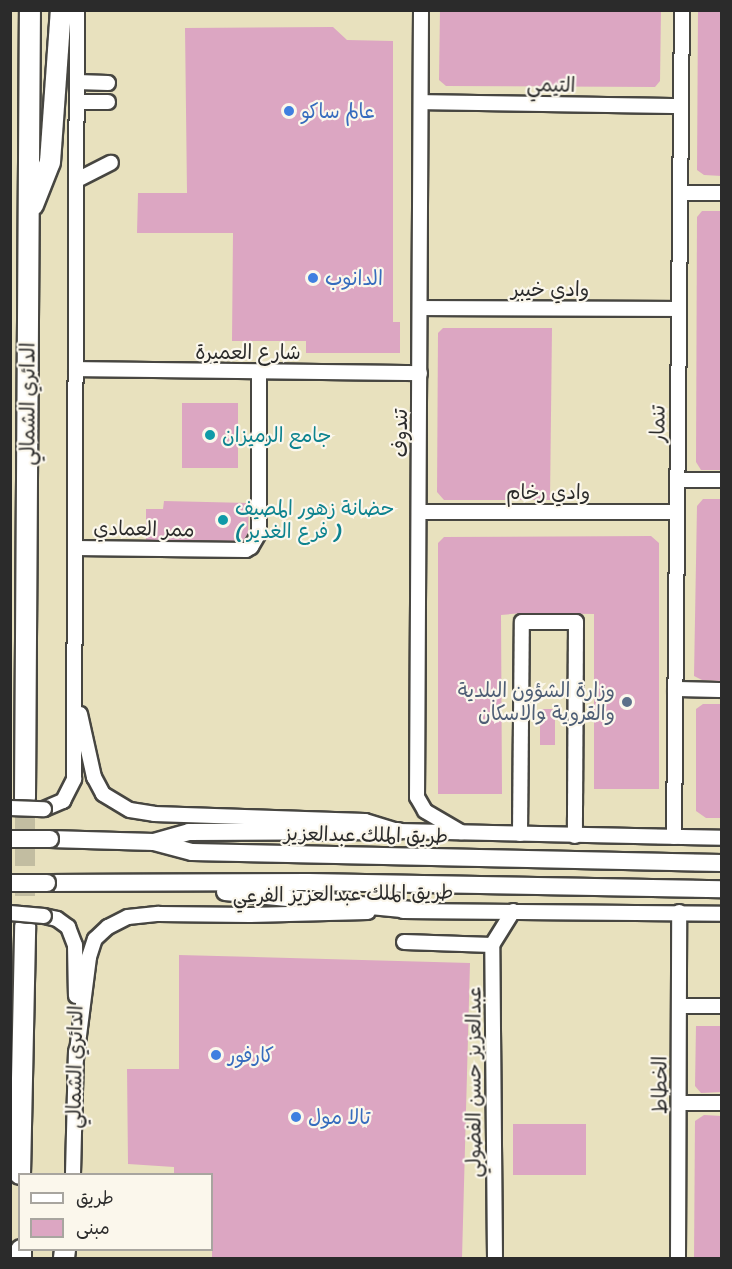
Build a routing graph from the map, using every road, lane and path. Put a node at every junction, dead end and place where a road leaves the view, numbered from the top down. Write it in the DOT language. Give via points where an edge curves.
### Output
graph roads {
  1 [pos="30,10"];
  2 [pos="61,10"];
  3 [pos="77,10"];
  4 [pos="421,10"];
  5 [pos="681,10"];
  6 [pos="77,82"];
  7 [pos="108,83"];
  8 [pos="77,102"];
  9 [pos="108,102"];
  10 [pos="421,102"];
  11 [pos="681,106"];
  12 [pos="111,163"];
  13 [pos="76,180"];
  14 [pos="680,193"];
  15 [pos="722,193"];
  16 [pos="29,216"];
  17 [pos="420,308"];
  18 [pos="679,309"];
  19 [pos="76,369"];
  20 [pos="260,372"];
  21 [pos="420,373"];
  22 [pos="677,480"];
  23 [pos="722,480"];
  24 [pos="419,512"];
  25 [pos="677,512"];
  26 [pos="75,548"];
  27 [pos="75,681"];
  28 [pos="675,689"];
  29 [pos="722,690"];
  30 [pos="18,803"];
  31 [pos="398,831"];
  32 [pos="461,832"];
  33 [pos="520,834"];
  34 [pos="575,836"];
  35 [pos="674,837"];
  36 [pos="722,838"];
  37 [pos="10,839"];
  38 [pos="154,842"];
  39 [pos="722,863"];
  40 [pos="10,883"];
  41 [pos="147,884"];
  42 [pos="722,889"];
  43 [pos="412,910"];
  44 [pos="513,911"];
  45 [pos="679,912"];
  46 [pos="722,914"];
  47 [pos="18,919"];
  48 [pos="404,942"];
  49 [pos="492,945"];
  50 [pos="680,1006"];
  51 [pos="722,1006"];
  52 [pos="76,1059"];
  53 [pos="679,1103"];
  54 [pos="722,1103"];
  55 [pos="20,1173"];
  56 [pos="73,1173"];
  57 [pos="495,1258"];
  58 [pos="678,1258"];
  1 -- 16 [label="highway, الدائري الشمالي"];
  2 -- 16 [label="highway" via="50,162"];
  3 -- 6 [label="street"];
  4 -- 10 [label="street, تندوف"];
  5 -- 11 [label="street, تنمار"];
  6 -- 7 [label="street"];
  6 -- 8 [label="street"];
  8 -- 9 [label="street"];
  8 -- 13 [label="street"];
  10 -- 11 [label="street, التيمي"];
  10 -- 17 [label="street, تندوف"];
  11 -- 14 [label="street, تنمار"];
  12 -- 13 [label="street"];
  13 -- 19 [label="street"];
  14 -- 15 [label="street"];
  14 -- 18 [label="street, تنمار"];
  16 -- 30 [label="highway, الدائري الشمالي"];
  17 -- 18 [label="street, وادي خيبر"];
  17 -- 21 [label="street, تندوف"];
  18 -- 22 [label="street, تنمار"];
  19 -- 20 [label="street, شارع العميرة"];
  19 -- 26 [label="street"];
  20 -- 21 [label="street, شارع العميرة"];
  20 -- 26 [label="street, ممر العمادي" via="259,533 250,547"];
  21 -- 24 [label="street, تندوف"];
  22 -- 23 [label="street"];
  22 -- 25 [label="street, تنمار"];
  24 -- 25 [label="street, وادي رخام"];
  24 -- 32 [label="street, تندوف" via="417,797 424,811"];
  25 -- 28 [label="street, تنمار"];
  26 -- 27 [label="street"];
  27 -- 30 [label="street, bridge" via="74,779 63,801 44,809"];
  27 -- 31 [label="street" via="94,777 103,794 130,810 365,821"];
  28 -- 29 [label="street"];
  28 -- 35 [label="street, تنمار"];
  31 -- 32 [label="street"];
  31 -- 38 [label="main road" via="189,832"];
  32 -- 33 [label="street"];
  33 -- 34 [label="street"];
  33 -- 34 [label="street" via="522,622 576,622"];
  34 -- 35 [label="street"];
  35 -- 36 [label="street"];
  37 -- 38 [label="main road, طريق الملك عبدالعزيز, bridge"];
  38 -- 39 [label="main road, طريق الملك عبدالعزيز" via="192,852"];
  40 -- 41 [label="main road, bridge"];
  41 -- 42 [label="main road"];
  41 -- 43 [label="main road"];
  43 -- 44 [label="street, طريق الملك عبدالعزيز الفرعي"];
  43 -- 52 [label="street, طريق الملك عبدالعزيز الفرعي" via="128,917 95,939 89,957"];
  44 -- 45 [label="street, طريق الملك عبدالعزيز الفرعي"];
  44 -- 49 [label="street"];
  45 -- 46 [label="street, طريق الملك عبدالعزيز الفرعي"];
  45 -- 50 [label="street, الخطاط"];
  47 -- 52 [label="street, الدائري الشمالي, bridge" via="44,916 68,927 77,959"];
  47 -- 55 [label="highway"];
  48 -- 49 [label="street"];
  49 -- 57 [label="street, عبدالعزيز حسن الفضولي"];
  50 -- 51 [label="street"];
  50 -- 53 [label="street, الخطاط"];
  52 -- 56 [label="street, الدائري الشمالي"];
  53 -- 54 [label="street"];
  53 -- 58 [label="street, الخطاط"];
}
